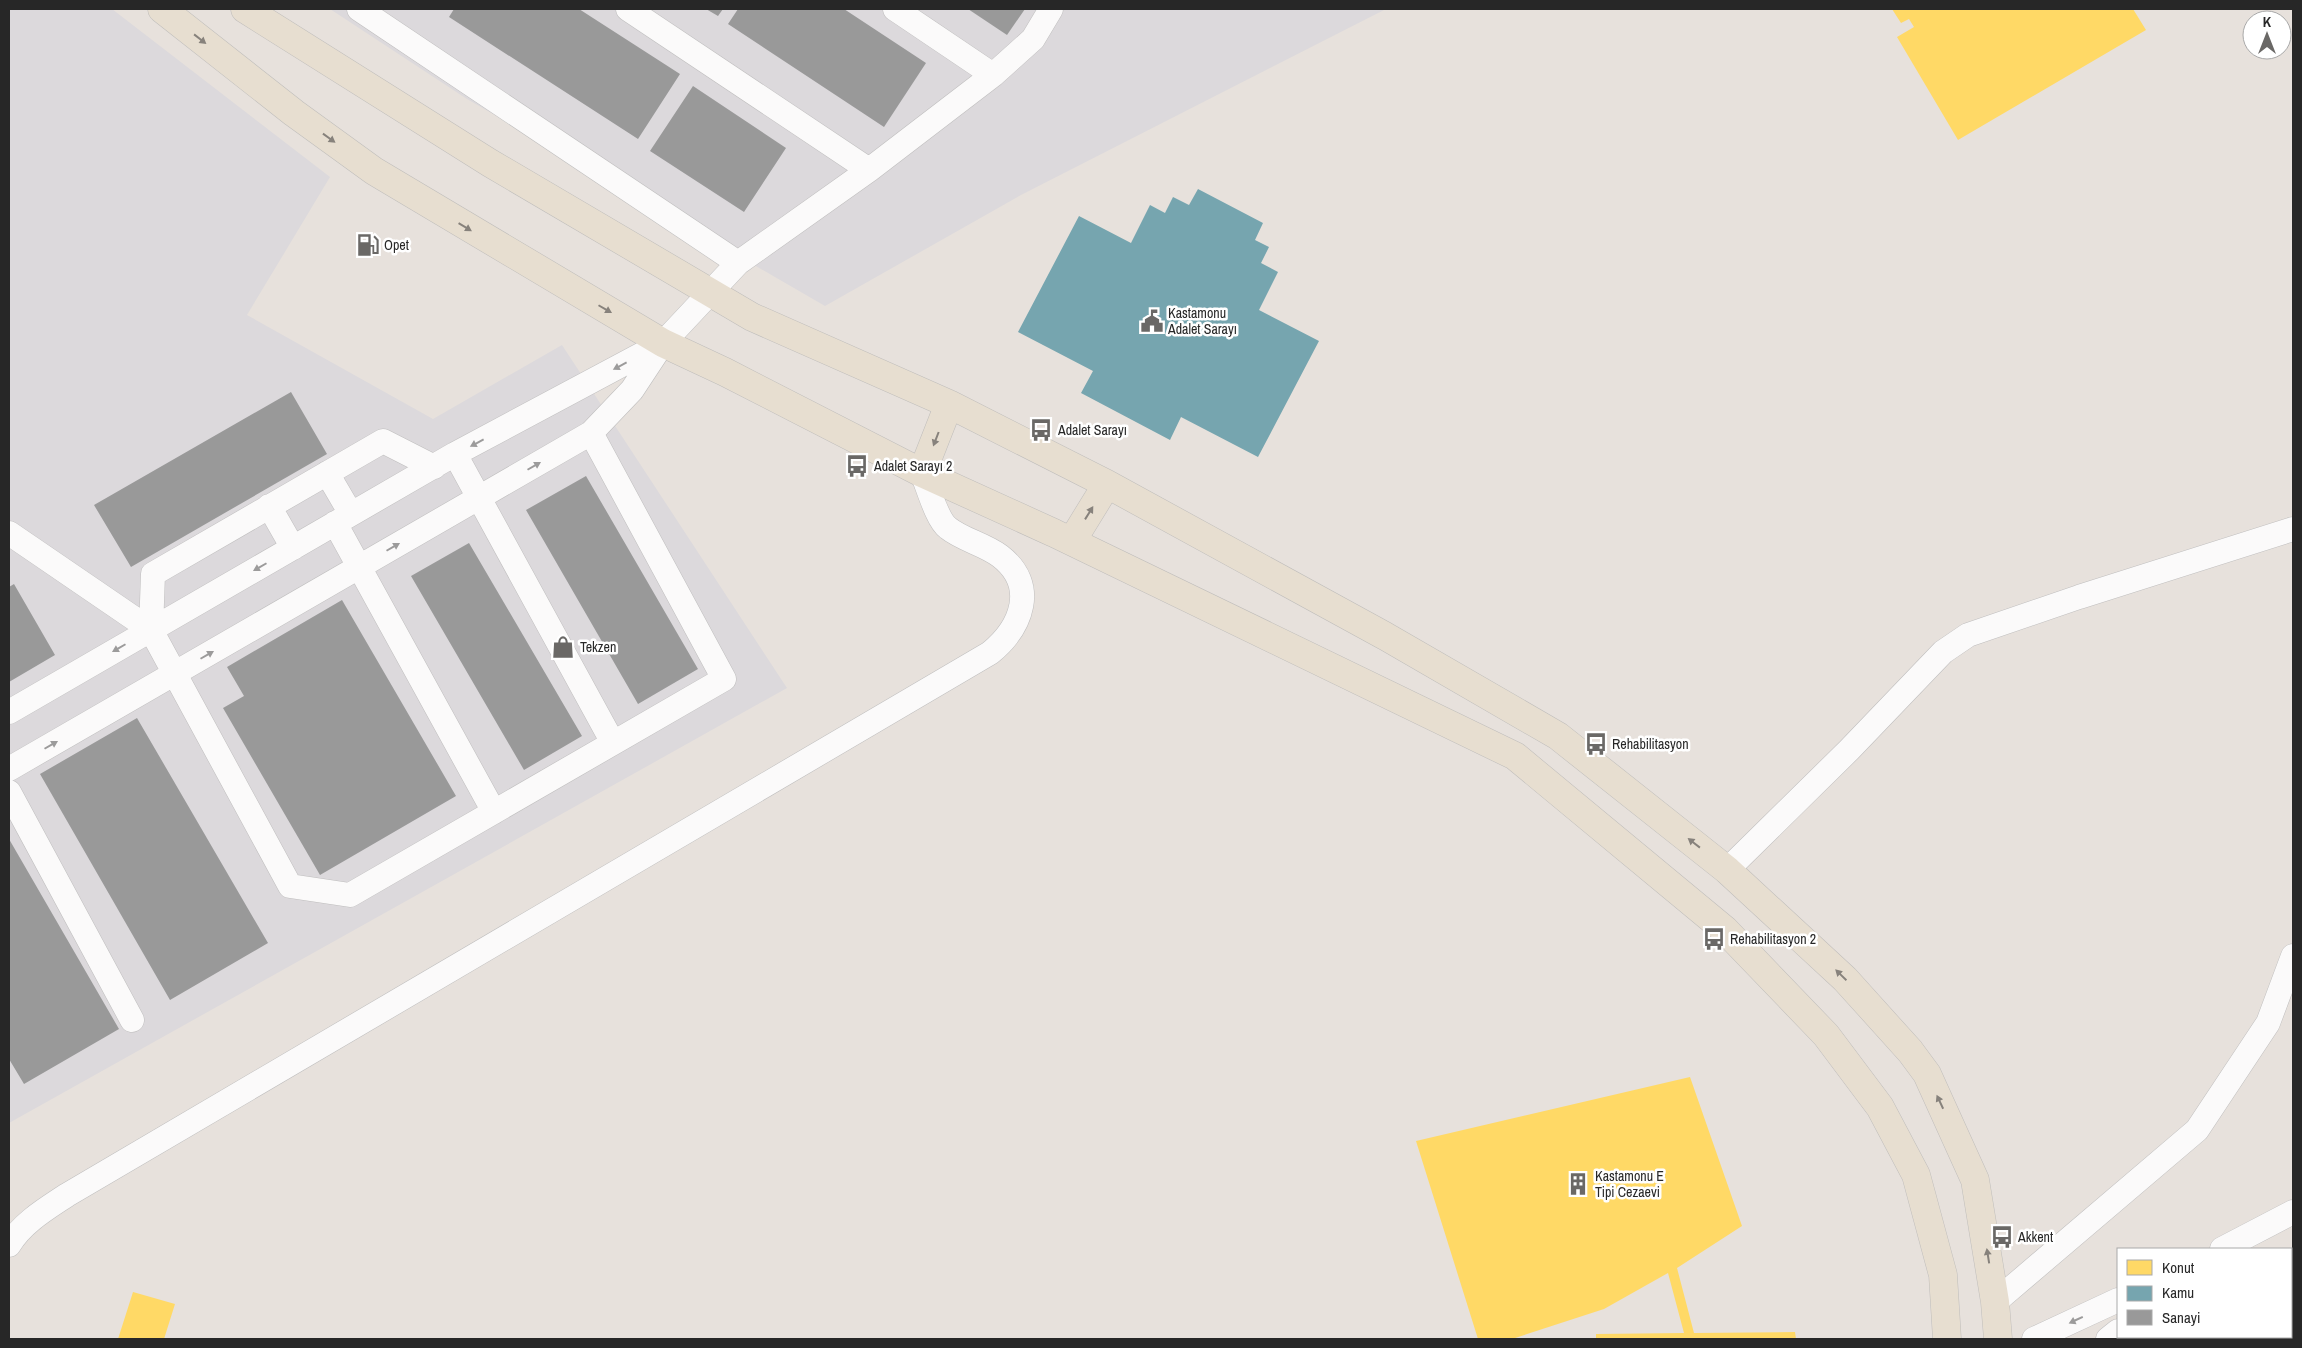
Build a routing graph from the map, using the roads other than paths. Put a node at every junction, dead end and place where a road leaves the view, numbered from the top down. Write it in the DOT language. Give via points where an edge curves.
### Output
graph roads {
  1 [pos="162,9"];
  2 [pos="245,9"];
  3 [pos="359,9"];
  4 [pos="628,9"];
  5 [pos="895,9"];
  6 [pos="1052,9"];
  7 [pos="993,75"];
  8 [pos="869,170"];
  9 [pos="738,263"];
  10 [pos="708,293"];
  11 [pos="663,343"];
  12 [pos="949,404"];
  13 [pos="591,433"];
  14 [pos="455,454"];
  15 [pos="434,466"];
  16 [pos="327,473"];
  17 [pos="922,473"];
  18 [pos="1107,484"];
  19 [pos="480,497"];
  20 [pos="270,506"];
  21 [pos="343,519"];
  22 [pos="2293,529"];
  23 [pos="9,533"];
  24 [pos="1072,541"];
  25 [pos="293,548"];
  26 [pos="360,566"];
  27 [pos="151,630"];
  28 [pos="176,672"];
  29 [pos="9,712"];
  30 [pos="613,743"];
  31 [pos="9,769"];
  32 [pos="9,792"];
  33 [pos="494,812"];
  34 [pos="1727,870"];
  35 [pos="2293,956"];
  36 [pos="132,1020"];
  37 [pos="2293,1212"];
  38 [pos="9,1245"];
  39 [pos="2224,1248"];
  40 [pos="2117,1300"];
  41 [pos="1996,1302"];
  42 [pos="1947,1339"];
  43 [pos="1998,1339"];
  44 [pos="2034,1339"];
  45 [pos="2108,1339"];
  46 [pos="2114,1339"];
  1 -- 11 [label="main road, one-way" via="374,171"];
  2 -- 10 [label="main road" via="490,163"];
  3 -- 9 [label="street"];
  4 -- 8 [label="street"];
  5 -- 7 [label="street"];
  6 -- 7 [label="street" via="1033,39"];
  7 -- 8 [label="street"];
  8 -- 9 [label="street"];
  9 -- 10 [label="street"];
  10 -- 11 [label="street"];
  10 -- 12 [label="main road" via="752,317"];
  11 -- 13 [label="street" via="632,390"];
  11 -- 14 [label="street, one-way"];
  11 -- 17 [label="main road"];
  12 -- 17 [label="main road, one-way"];
  12 -- 18 [label="main road"];
  19 -- 13 [label="street, one-way"];
  13 -- 30 [label="street" via="724,679"];
  14 -- 15 [label="street"];
  14 -- 19 [label="street"];
  15 -- 16 [label="street" via="383,441"];
  15 -- 21 [label="street"];
  16 -- 20 [label="street"];
  16 -- 21 [label="street"];
  17 -- 24 [label="main road"];
  17 -- 38 [label="street" via="948,528 1000,556 1020,584 1020,614 1004,643 67,1195 38,1215 14,1236"];
  24 -- 18 [label="main road, one-way"];
  34 -- 18 [label="main road, one-way" via="1558,736 1385,636"];
  26 -- 19 [label="street, one-way"];
  19 -- 30 [label="street"];
  20 -- 25 [label="street"];
  20 -- 27 [label="street" via="152,574"];
  21 -- 25 [label="street"];
  21 -- 26 [label="street"];
  22 -- 34 [label="street" via="1968,635 1942,652 1849,750"];
  23 -- 27 [label="street"];
  24 -- 42 [label="main road" via="1514,756 1725,930 1826,1035 1880,1107 1916,1175 1943,1274"];
  25 -- 27 [label="street, one-way"];
  28 -- 26 [label="street, one-way"];
  26 -- 33 [label="street"];
  27 -- 28 [label="street"];
  27 -- 29 [label="street, one-way"];
  31 -- 28 [label="street, one-way"];
  28 -- 33 [label="street" via="290,886 350,894"];
  30 -- 33 [label="street"];
  32 -- 36 [label="street"];
  41 -- 34 [label="main road, one-way" via="1975,1180 1927,1074 1845,979"];
  35 -- 41 [label="street" via="2268,1023 2198,1130"];
  37 -- 39 [label="street"];
  40 -- 44 [label="street, one-way"];
  41 -- 43 [label="main road"];
  45 -- 46 [label="street"];
}
